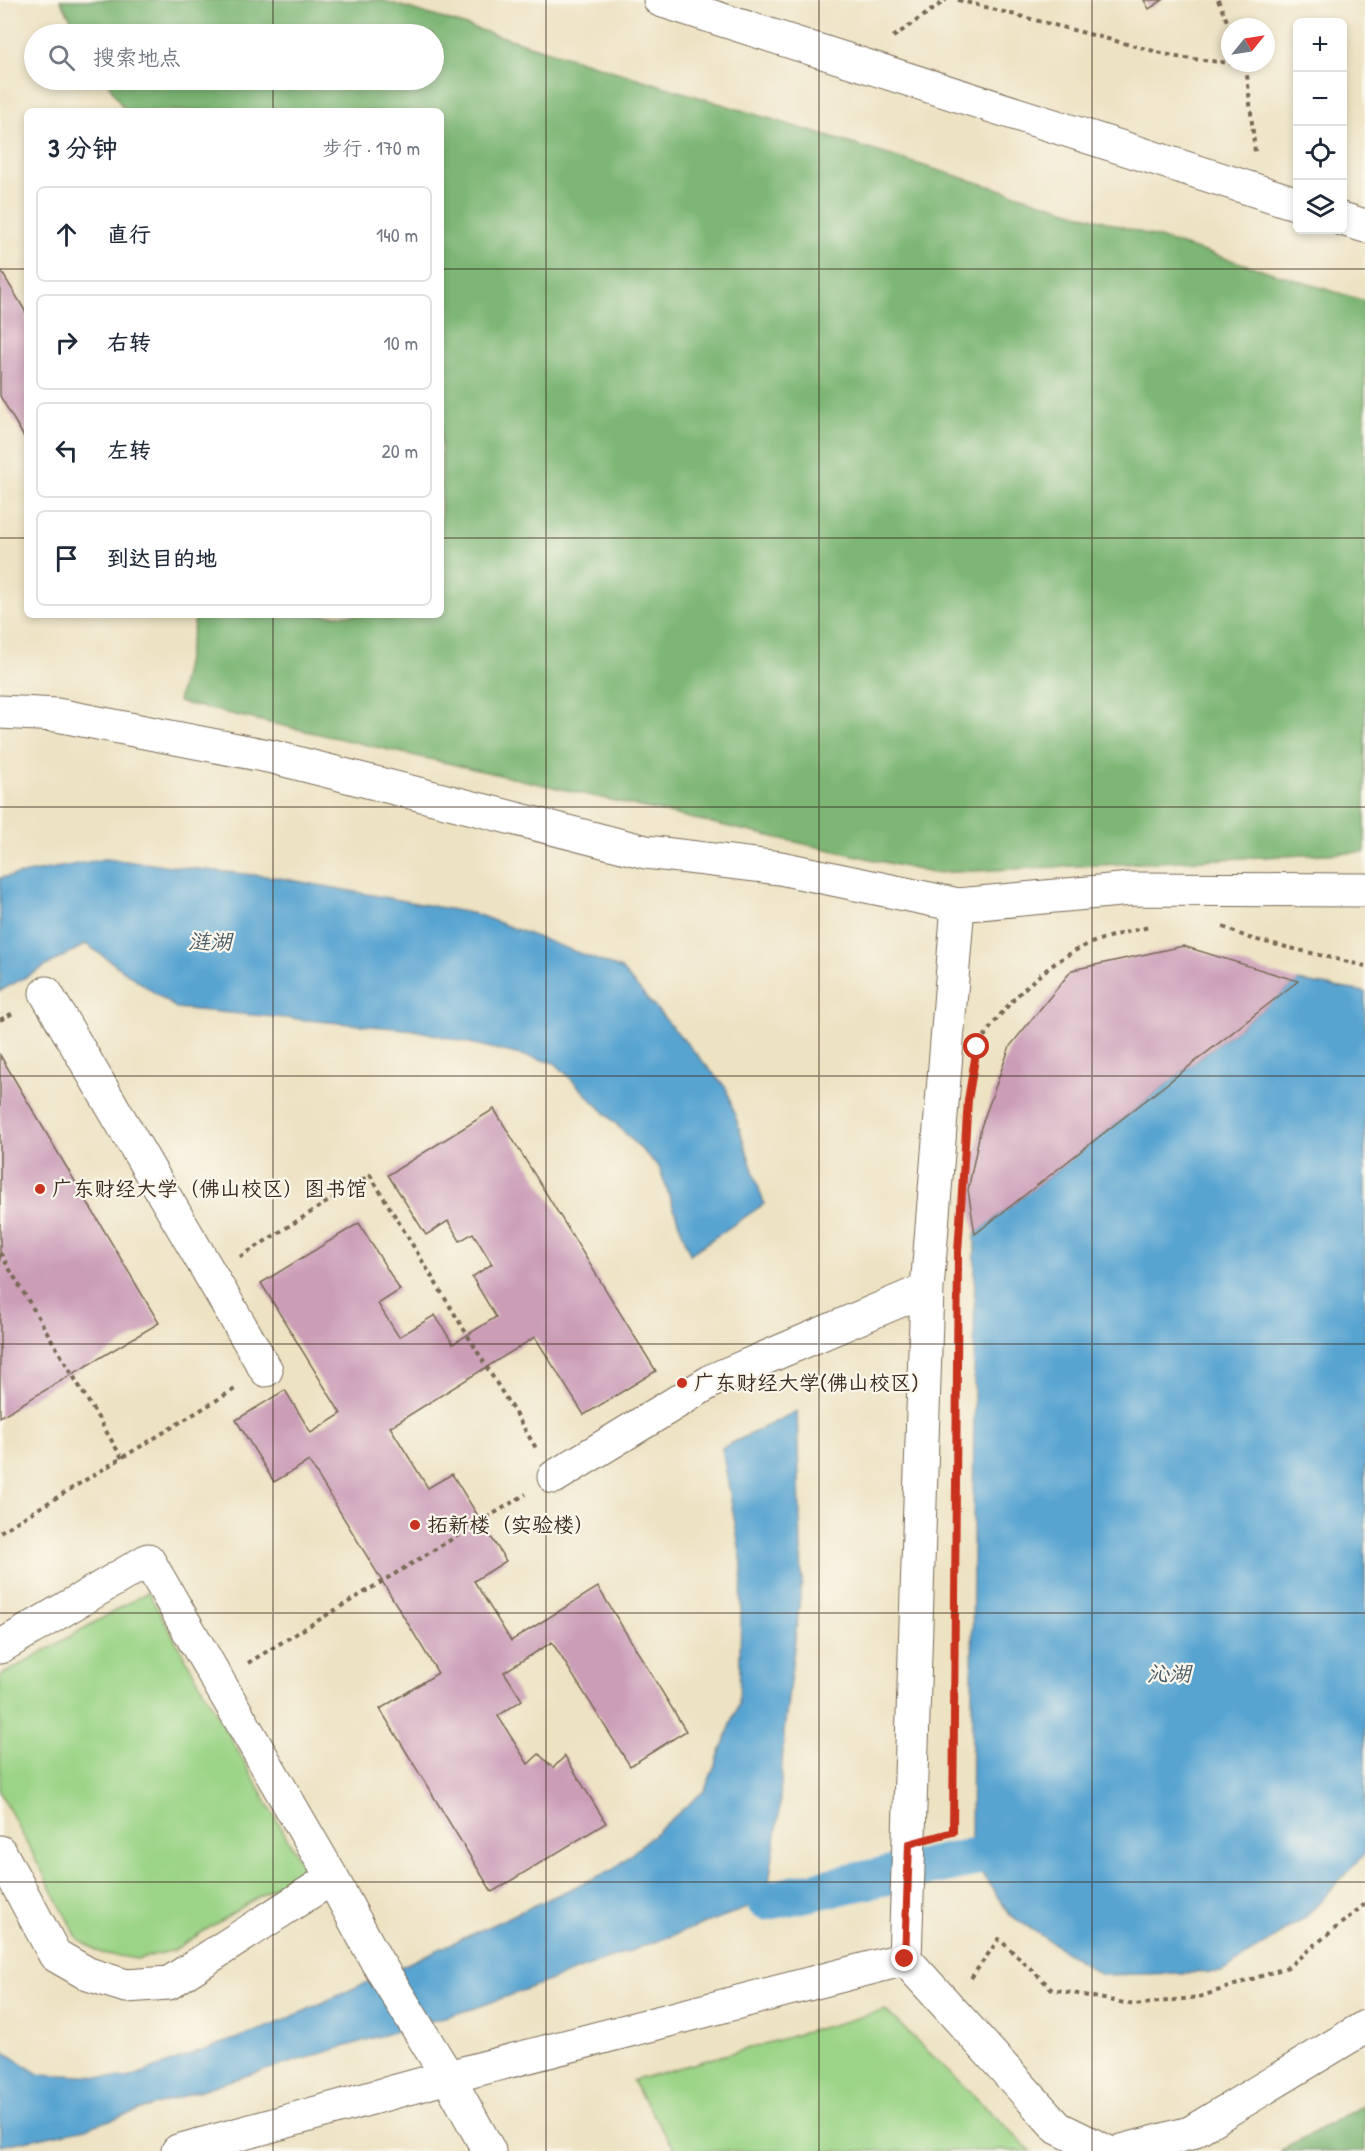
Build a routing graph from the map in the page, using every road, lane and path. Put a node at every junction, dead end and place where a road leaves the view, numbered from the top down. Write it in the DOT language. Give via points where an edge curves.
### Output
graph roads {
  1 [pos="660,0"];
  2 [pos="946,0"];
  3 [pos="958,0"];
  4 [pos="1218,0"];
  5 [pos="1226,18"];
  6 [pos="1221,61"];
  7 [pos="855,63"];
  8 [pos="1247,72"];
  9 [pos="1260,192"];
  10 [pos="1293,202"];
  11 [pos="1347,221"];
  12 [pos="1365,226"];
  13 [pos="0,712"];
  14 [pos="1365,890"];
  15 [pos="958,905"];
  16 [pos="1220,925"];
  17 [pos="1154,926"];
  18 [pos="1365,966"];
  19 [pos="46,993"];
  20 [pos="984,1038"];
  21 [pos="0,1253"];
  22 [pos="211,1275"];
  23 [pos="927,1288"];
  24 [pos="266,1370"];
  25 [pos="122,1458"];
  26 [pos="554,1477"];
  27 [pos="0,1532"];
  28 [pos="955,1595"];
  29 [pos="0,1647"];
  30 [pos="218,1681"];
  31 [pos="909,1845"];
  32 [pos="0,1852"];
  33 [pos="332,1878"];
  34 [pos="1365,1904"];
  35 [pos="905,1956"];
  36 [pos="949,2008"];
  37 [pos="1365,2027"];
  38 [pos="448,2077"];
  39 [pos="178,2151"];
  40 [pos="489,2151"];
  41 [pos="1105,2151"];
  42 [pos="1122,2151"];
  1 -- 7 [label="street"];
  2 -- 7 [label="path"];
  3 -- 6 [label="path" via="1177,57"];
  4 -- 5 [label="path"];
  7 -- 9 [label="street"];
  8 -- 9 [label="path"];
  9 -- 10 [label="street"];
  11 -- 12 [label="street"];
  13 -- 15 [label="street" via="57,715 273,758 646,852 780,868"];
  14 -- 15 [label="street" via="1131,889"];
  15 -- 23 [label="street"];
  16 -- 18 [label="path" via="1249,938"];
  17 -- 20 [label="path" via="1079,948 1034,979 1002,1011"];
  19 -- 22 [label="street"];
  21 -- 25 [label="path"];
  22 -- 24 [label="street"];
  22 -- 26 [label="path" via="370,1175"];
  23 -- 26 [label="street" via="713,1380"];
  23 -- 31 [label="street"];
  24 -- 25 [label="path"];
  25 -- 27 [label="path"];
  26 -- 30 [label="path"];
  28 -- 31 [label="path" via="953,1832"];
  29 -- 30 [label="street" via="148,1560"];
  30 -- 33 [label="street"];
  31 -- 35 [label="street"];
  32 -- 33 [label="street" via="56,1955 88,1974 126,1986 169,1983"];
  33 -- 38 [label="street" via="376,1960"];
  34 -- 36 [label="path" via="1288,1967 1199,1997 1135,2005 1052,1989 999,1939"];
  35 -- 36 [label="street"];
  35 -- 38 [label="street"];
  36 -- 41 [label="street" via="1058,2128"];
  37 -- 42 [label="street" via="1190,2133"];
  38 -- 39 [label="street"];
  38 -- 40 [label="street"];
}
